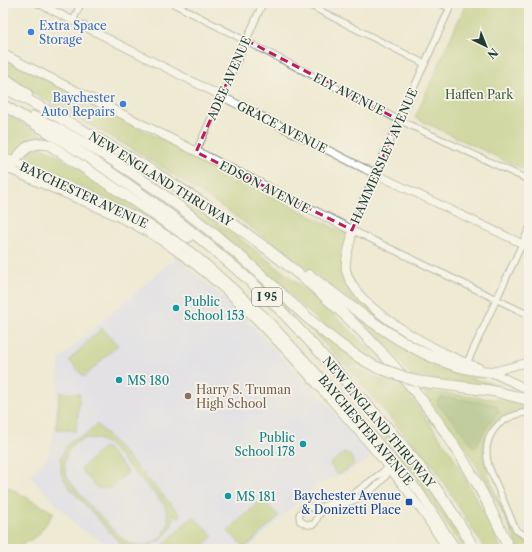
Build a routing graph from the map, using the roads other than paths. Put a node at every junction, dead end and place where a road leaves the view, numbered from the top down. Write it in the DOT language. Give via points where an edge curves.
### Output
graph roads {
  1 [pos="38,3"];
  2 [pos="81,3"];
  3 [pos="172,3"];
  4 [pos="263,3"];
  5 [pos="305,3"];
  6 [pos="439,3"];
  7 [pos="451,6"];
  8 [pos="73,21"];
  9 [pos="246,40"];
  10 [pos="3,54"];
  11 [pos="425,64"];
  12 [pos="3,77"];
  13 [pos="3,87"];
  14 [pos="221,96"];
  15 [pos="3,104"];
  16 [pos="399,120"];
  17 [pos="84,131"];
  18 [pos="196,152"];
  19 [pos="3,157"];
  20 [pos="9,166"];
  21 [pos="376,174"];
  22 [pos="529,180"];
  23 [pos="529,229"];
  24 [pos="352,230"];
  25 [pos="251,236"];
  26 [pos="526,245"];
  27 [pos="233,266"];
  28 [pos="496,300"];
  29 [pos="529,315"];
  30 [pos="529,362"];
  31 [pos="467,363"];
  32 [pos="491,372"];
  33 [pos="529,390"];
  34 [pos="529,400"];
  35 [pos="529,412"];
  36 [pos="394,466"];
  37 [pos="499,525"];
  38 [pos="529,538"];
  39 [pos="447,549"];
  40 [pos="456,549"];
  41 [pos="474,549"];
  42 [pos="510,549"];
  43 [pos="514,549"];
  1 -- 8 [label="street, GRACE AVENUE"];
  2 -- 8 [label="street"];
  3 -- 9 [label="street, ELY AVENUE"];
  4 -- 9 [label="street, ADEE AVENUE"];
  5 -- 11 [label="street"];
  6 -- 7 [label="street"];
  7 -- 11 [label="street, HAMMERSLEY AVENUE"];
  8 -- 14 [label="street, GRACE AVENUE"];
  9 -- 14 [label="street, ADEE AVENUE"];
  9 -- 16 [label="street, ELY AVENUE"];
  10 -- 18 [label="main road, EDSON AVENUE"];
  11 -- 16 [label="street, HAMMERSLEY AVENUE"];
  12 -- 17 [label="highway"];
  13 -- 17 [label="highway, NEW ENGLAND THRUWAY"];
  14 -- 18 [label="street, ADEE AVENUE"];
  14 -- 21 [label="street, GRACE AVENUE"];
  15 -- 27 [label="highway, NEW ENGLAND THRUWAY / I 95" via="169,214"];
  15 -- 34 [label="highway, bridge" via="66,133 145,181 226,244 337,342 376,367 416,380 493,391"];
  16 -- 21 [label="street, HAMMERSLEY AVENUE"];
  16 -- 22 [label="street, ELY AVENUE"];
  17 -- 25 [label="highway, NEW ENGLAND THRUWAY" via="195,197"];
  18 -- 24 [label="main road, EDSON AVENUE"];
  19 -- 20 [label="main road, BAYCHESTER AVENUE"];
  20 -- 27 [label="highway" via="22,151 33,144 54,148"];
  20 -- 36 [label="main road, BAYCHESTER AVENUE" via="161,236 258,322"];
  21 -- 24 [label="street, HAMMERSLEY AVENUE"];
  21 -- 26 [label="street, GRACE AVENUE"];
  23 -- 26 [label="street"];
  24 -- 28 [label="street, EDSON AVENUE"];
  24 -- 31 [label="main road, HAMMERSLEY AVENUE" via="352,239 346,254 346,269 360,295 380,313 415,337"];
  25 -- 32 [label="highway" via="290,260 402,341 452,365 478,372"];
  25 -- 37 [label="highway, NEW ENGLAND THRUWAY" via="335,305 397,369 452,439"];
  26 -- 28 [label="street"];
  27 -- 41 [label="highway, NEW ENGLAND THRUWAY / I 95" via="291,321 375,414 438,491"];
  28 -- 29 [label="street, EDSON AVENUE"];
  28 -- 31 [label="street"];
  30 -- 32 [label="street"];
  31 -- 32 [label="main road, HAMMERSLEY AVENUE"];
  32 -- 33 [label="main road"];
  35 -- 38 [label="street" via="513,415 498,424 489,439 487,450 489,467 518,533"];
  36 -- 36 [label="street" via="352,495 315,509 304,508 299,515 300,521 308,526 314,524 323,511 351,502 387,476"];
  36 -- 39 [label="main road, BAYCHESTER AVENUE"];
  36 -- 40 [label="main road, BAYCHESTER AVENUE" via="428,505"];
  37 -- 42 [label="highway, NEW ENGLAND THRUWAY"];
  37 -- 43 [label="highway"];
}
